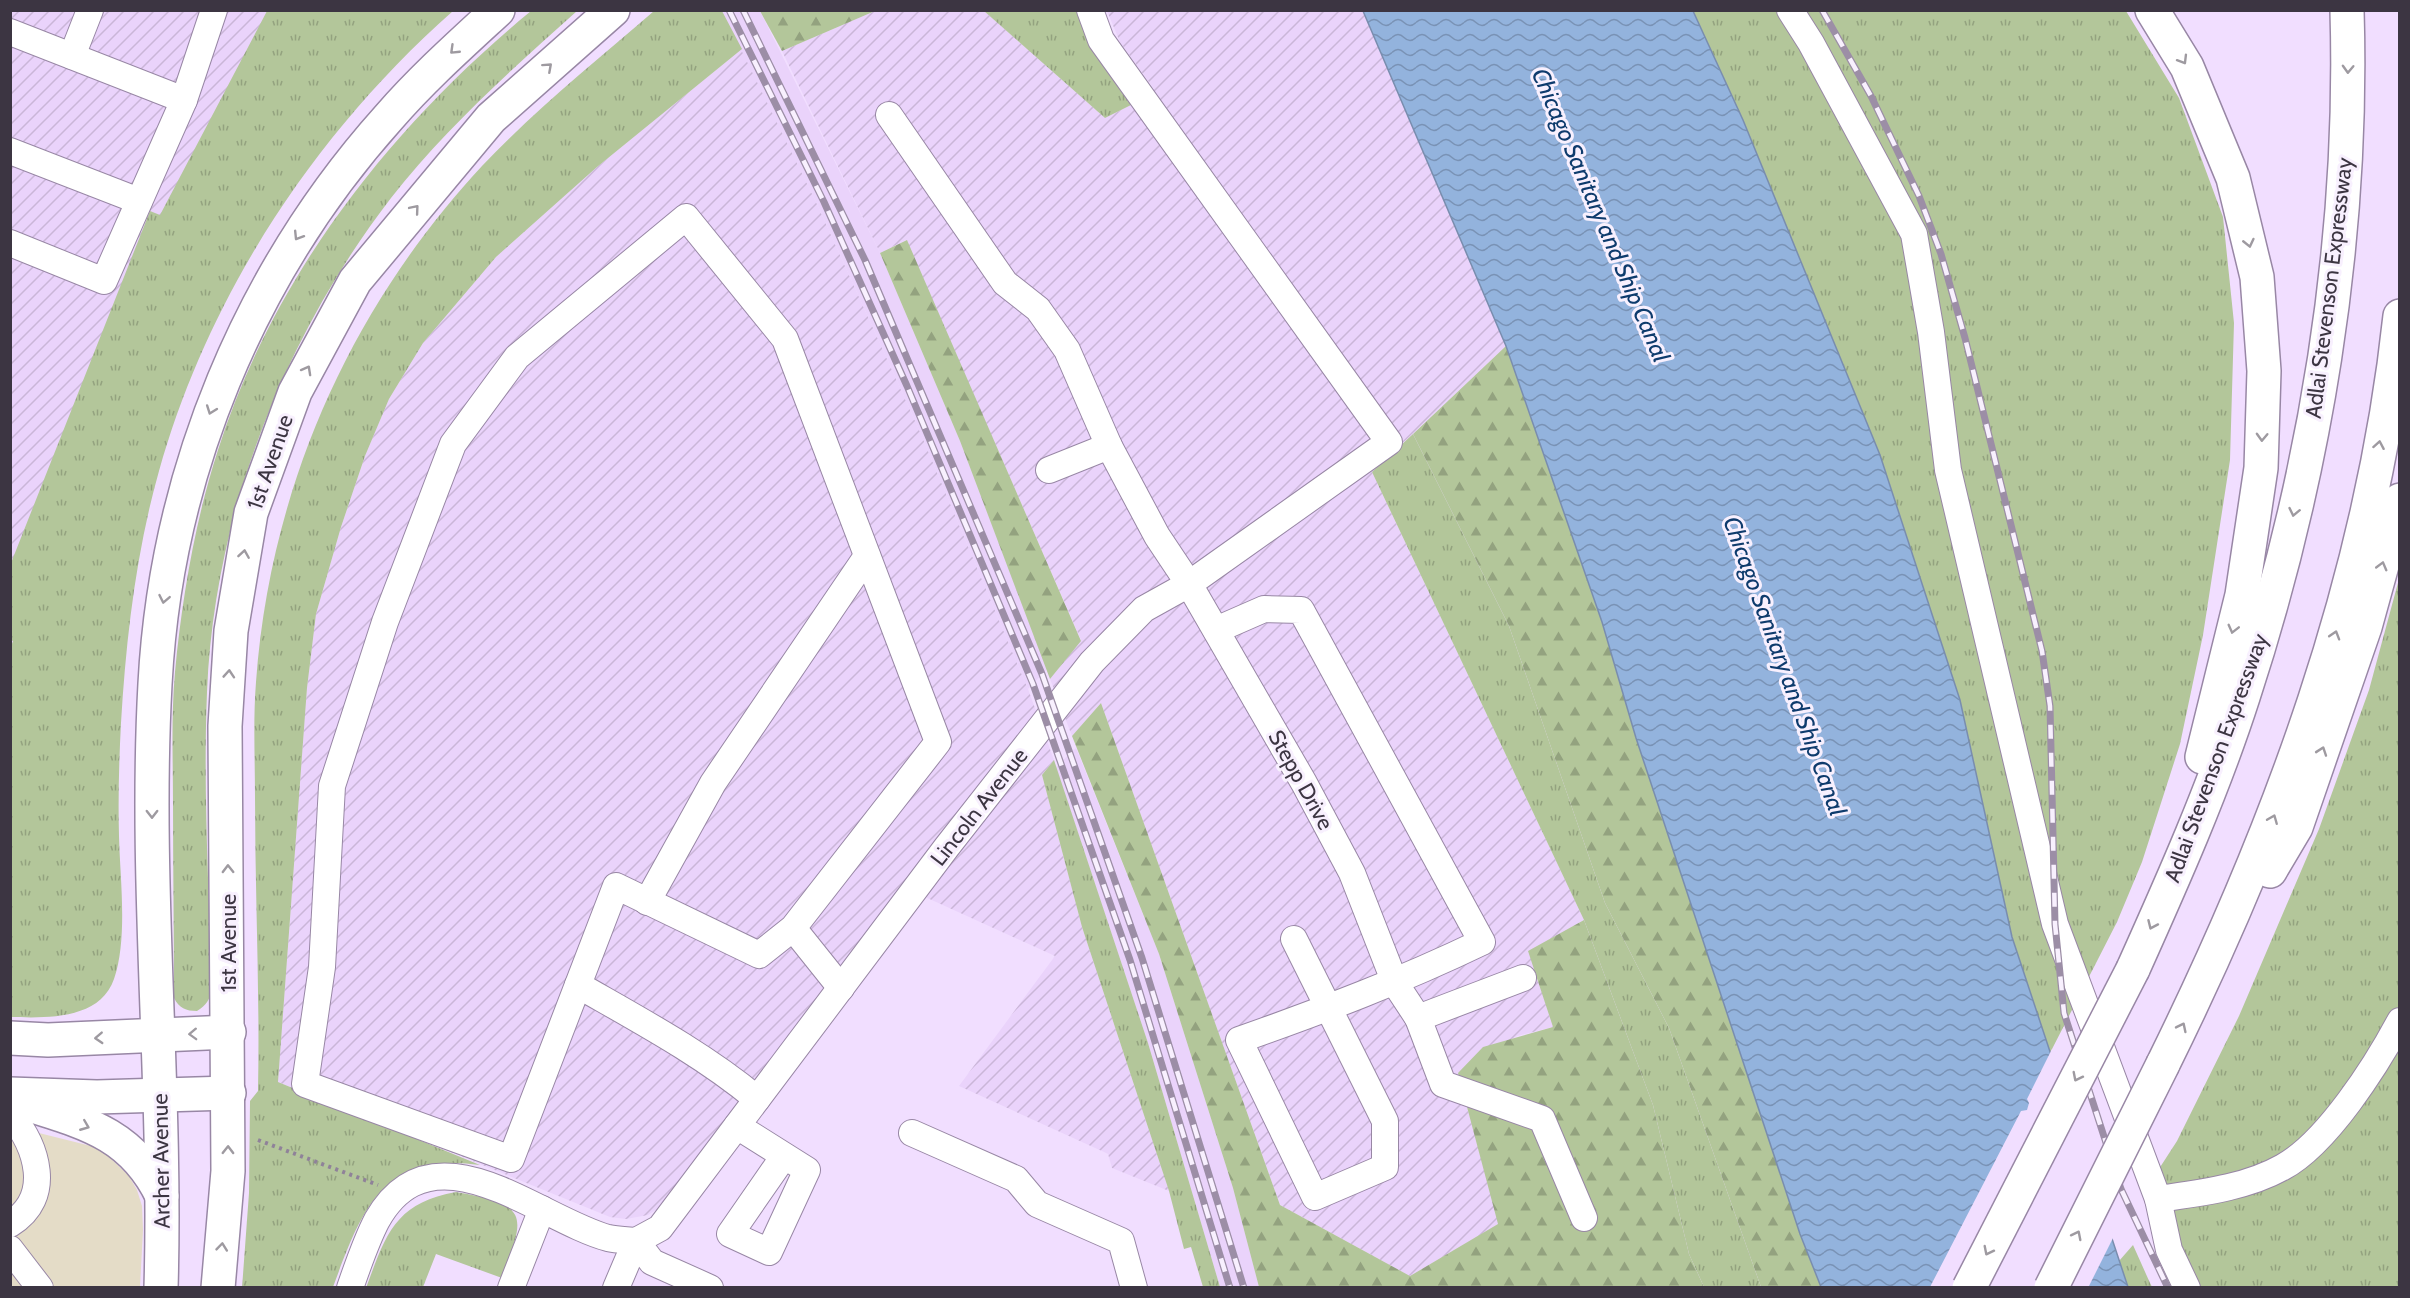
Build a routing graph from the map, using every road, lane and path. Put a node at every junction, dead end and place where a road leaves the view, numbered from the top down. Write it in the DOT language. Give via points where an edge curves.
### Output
graph roads {
  1 [pos="90,10"];
  2 [pos="214,10"];
  3 [pos="498,10"];
  4 [pos="613,10"];
  5 [pos="1090,10"];
  6 [pos="1790,10"];
  7 [pos="2152,10"];
  8 [pos="2347,10"];
  9 [pos="10,32"];
  10 [pos="72,56"];
  11 [pos="184,100"];
  12 [pos="889,115"];
  13 [pos="10,151"];
  14 [pos="139,201"];
  15 [pos="10,243"];
  16 [pos="2400,316"];
  17 [pos="1109,446"];
  18 [pos="1049,470"];
  19 [pos="2400,500"];
  20 [pos="867,556"];
  21 [pos="1189,584"];
  22 [pos="1216,630"];
  23 [pos="2172,881"];
  24 [pos="647,902"];
  25 [pos="793,928"];
  26 [pos="1294,939"];
  27 [pos="1524,978"];
  28 [pos="1395,983"];
  29 [pos="578,986"];
  30 [pos="841,988"];
  31 [pos="2200,989"];
  32 [pos="1328,1009"];
  33 [pos="1418,1018"];
  34 [pos="2400,1021"];
  35 [pos="229,1032"];
  36 [pos="157,1035"];
  37 [pos="10,1038"];
  38 [pos="229,1093"];
  39 [pos="10,1094"];
  40 [pos="160,1095"];
  41 [pos="10,1099"];
  42 [pos="757,1099"];
  43 [pos="10,1114"];
  44 [pos="737,1126"];
  45 [pos="912,1133"];
  46 [pos="258,1140"];
  47 [pos="784,1156"];
  48 [pos="384,1188"];
  49 [pos="163,1198"];
  50 [pos="2158,1199"];
  51 [pos="542,1209"];
  52 [pos="1584,1218"];
  53 [pos="10,1224"];
  54 [pos="636,1241"];
  55 [pos="10,1249"];
  56 [pos="40,1287"];
  57 [pos="161,1287"];
  58 [pos="218,1287"];
  59 [pos="350,1287"];
  60 [pos="511,1287"];
  61 [pos="616,1287"];
  62 [pos="710,1287"];
  63 [pos="1134,1287"];
  64 [pos="1970,1287"];
  65 [pos="2051,1287"];
  66 [pos="2187,1287"];
  1 -- 10 [label="street"];
  2 -- 11 [label="street"];
  3 -- 36 [label="main road, Archer Avenue, one-way" via="387,119 332,189 270,281 233,357 204,430 178,524 162,609 155,682 152,816"];
  35 -- 4 [label="main road, 1st Avenue, one-way" via="225,726 231,631 251,513 295,392 355,282 461,154 491,118"];
  5 -- 21 [label="street, Lincoln Avenue" via="1101,40 1389,442"];
  6 -- 50 [label="street" via="1914,234 1948,470 2055,924"];
  7 -- 23 [label="main road, one-way" via="2187,67 2233,178 2257,277 2264,371 2261,468 2242,595"];
  8 -- 23 [label="main road, Adlai Stevenson Expressway, one-way" via="2344,183 2316,409 2287,544 2243,699"];
  9 -- 10 [label="street"];
  10 -- 11 [label="street"];
  11 -- 14 [label="street"];
  12 -- 17 [label="street, Stepp Drive" via="1005,283 1038,309 1067,350"];
  13 -- 14 [label="street"];
  14 -- 15 [label="street" via="104,281"];
  31 -- 16 [label="main road, one-way" via="2288,783 2340,617 2377,458"];
  17 -- 18 [label="street"];
  17 -- 21 [label="street, Stepp Drive" via="1157,536"];
  31 -- 19 [label="main road, one-way" via="2296,826 2365,627"];
  20 -- 24 [label="street" via="713,783"];
  20 -- 25 [label="street" via="938,742"];
  20 -- 29 [label="street" via="785,339 686,217 517,357 453,444 385,622 332,786 322,967 305,1084 511,1159"];
  21 -- 22 [label="street, Stepp Drive"];
  21 -- 30 [label="street, Lincoln Avenue" via="1144,609 1092,662"];
  22 -- 28 [label="street, Stepp Drive" via="1352,873"];
  22 -- 28 [label="street" via="1264,609 1301,610 1482,942"];
  23 -- 64 [label="main road, Adlai Stevenson Expressway, one-way, bridge" via="2133,969"];
  24 -- 25 [label="street" via="759,955"];
  24 -- 29 [label="street" via="616,886"];
  25 -- 30 [label="street"];
  26 -- 32 [label="street"];
  27 -- 33 [label="street"];
  28 -- 32 [label="street"];
  28 -- 33 [label="street, Stepp Drive"];
  29 -- 42 [label="street" via="642,1021"];
  30 -- 42 [label="street, Lincoln Avenue"];
  65 -- 31 [label="main road, one-way, bridge"];
  32 -- 32 [label="street" via="1239,1040 1315,1197 1384,1167 1386,1121"];
  33 -- 52 [label="street, Stepp Drive" via="1443,1084 1542,1119"];
  34 -- 50 [label="street" via="2344,1108 2308,1150 2283,1167 2254,1179"];
  35 -- 36 [label="main road, one-way"];
  35 -- 38 [label="main road, 1st Avenue"];
  36 -- 37 [label="main road, one-way"];
  36 -- 40 [label="main road, Archer Avenue"];
  38 -- 40 [label="main road"];
  58 -- 38 [label="main road, one-way" via="228,1171"];
  39 -- 40 [label="main road"];
  40 -- 49 [label="main road, Archer Avenue"];
  41 -- 49 [label="main road, one-way" via="55,1113 122,1143 151,1173"];
  42 -- 44 [label="street, Lincoln Avenue"];
  43 -- 53 [label="street" via="33,1147 39,1174 31,1203"];
  44 -- 47 [label="street"];
  44 -- 54 [label="street, Lincoln Avenue" via="660,1228"];
  45 -- 63 [label="street" via="1016,1179 1037,1204 1121,1240"];
  46 -- 48 [label="path"];
  49 -- 57 [label="main road, Archer Avenue"];
  50 -- 66 [label="street" via="2169,1250"];
  51 -- 54 [label="street" via="609,1238"];
  51 -- 59 [label="street" via="475,1180 431,1177 395,1198 378,1219"];
  51 -- 60 [label="street"];
  54 -- 61 [label="street"];
  54 -- 62 [label="street" via="652,1262"];
  55 -- 56 [label="street"];
}
